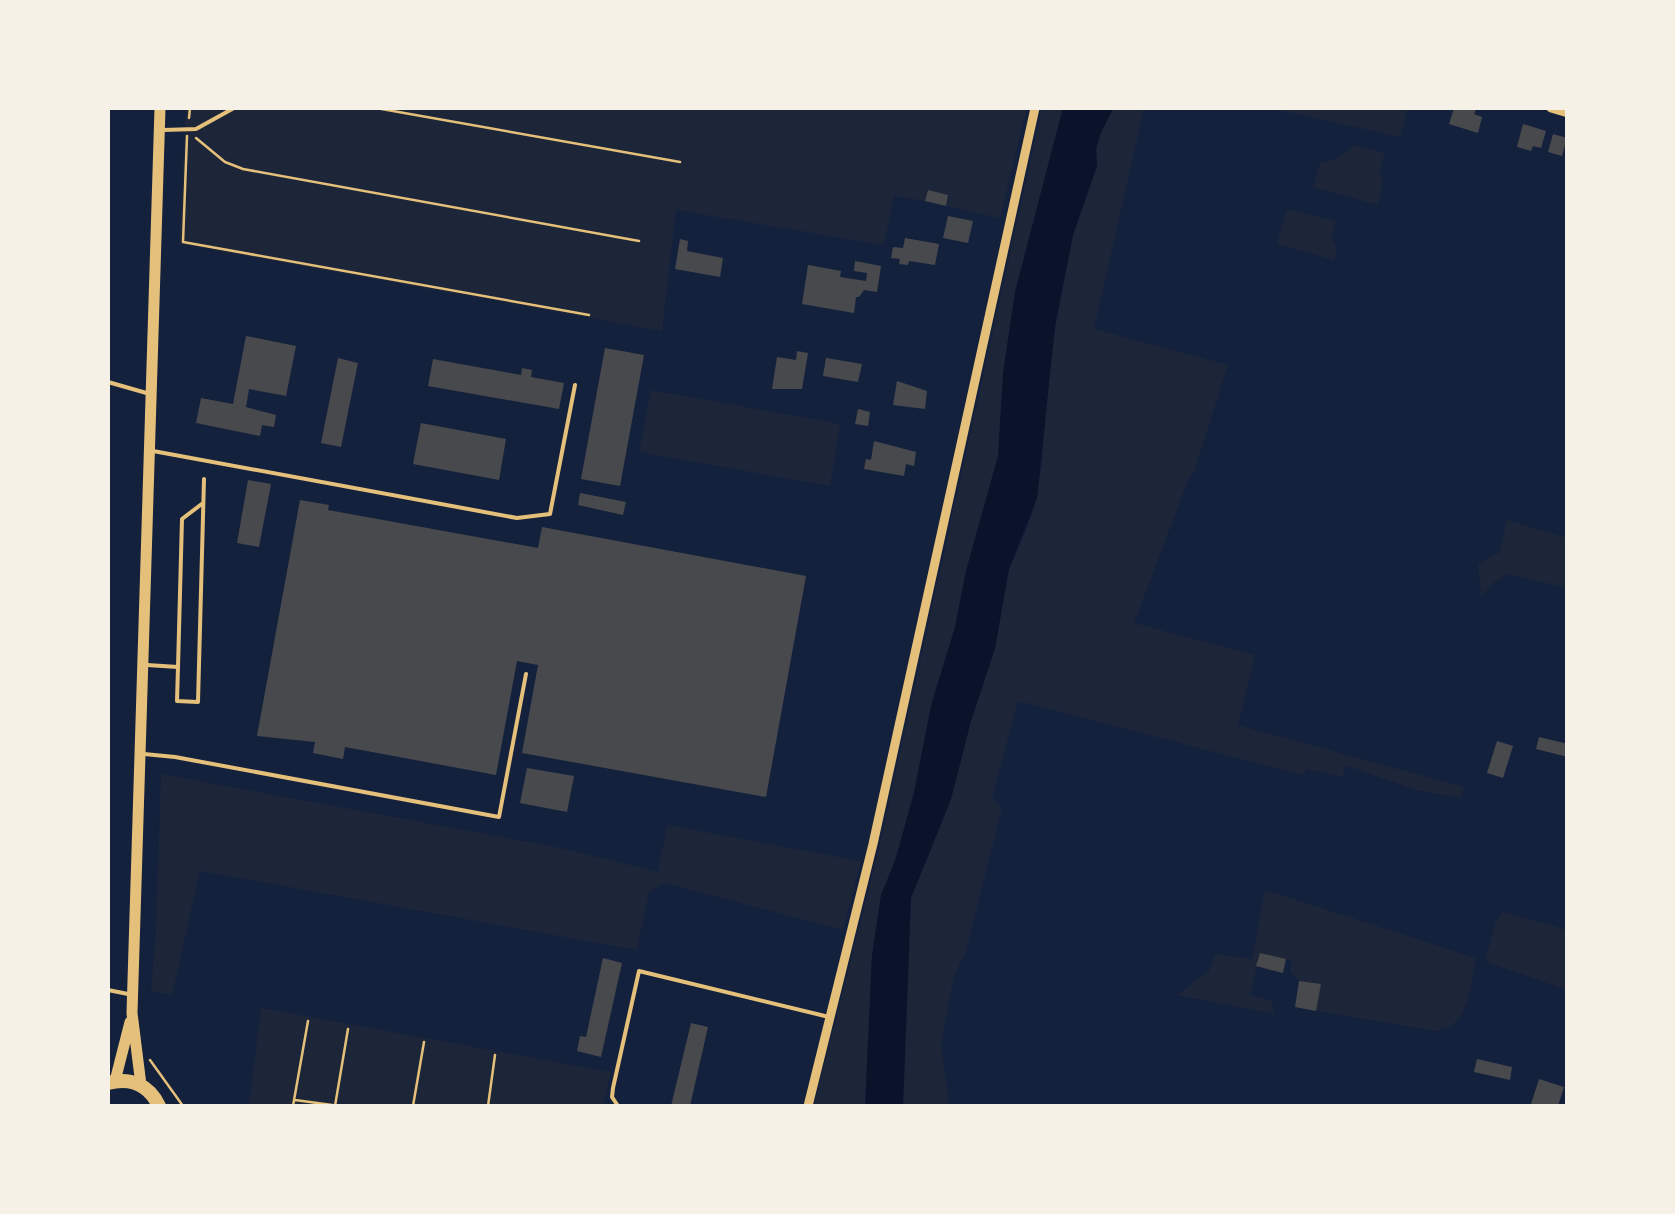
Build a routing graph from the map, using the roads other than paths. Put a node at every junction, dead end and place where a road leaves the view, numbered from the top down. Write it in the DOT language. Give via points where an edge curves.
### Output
graph roads {
  1 [pos="160,108"];
  2 [pos="234,108"];
  3 [pos="1036,108"];
  4 [pos="1551,108"];
  5 [pos="1568,114"];
  6 [pos="158,130"];
  7 [pos="108,382"];
  8 [pos="574,385"];
  9 [pos="150,394"];
  10 [pos="148,450"];
  11 [pos="204,479"];
  12 [pos="204,503"];
  13 [pos="142,665"];
  14 [pos="178,667"];
  15 [pos="526,674"];
  16 [pos="140,754"];
  17 [pos="108,990"];
  18 [pos="133,994"];
  19 [pos="132,1013"];
  20 [pos="829,1017"];
  21 [pos="111,1082"];
  22 [pos="141,1085"];
  23 [pos="159,1106"];
  24 [pos="618,1106"];
  25 [pos="808,1106"];
  1 -- 6 [label="street"];
  2 -- 6 [label="lane" via="205,126"];
  3 -- 20 [label="street"];
  4 -- 5 [label="street"];
  6 -- 9 [label="street"];
  7 -- 9 [label="lane"];
  8 -- 10 [label="lane" via="550,514 517,518"];
  9 -- 10 [label="street"];
  10 -- 13 [label="street"];
  11 -- 12 [label="lane"];
  12 -- 14 [label="lane" via="182,519"];
  12 -- 14 [label="lane" via="198,702 177,701"];
  13 -- 14 [label="lane"];
  13 -- 16 [label="street"];
  15 -- 16 [label="lane" via="499,817"];
  16 -- 18 [label="street"];
  17 -- 18 [label="lane"];
  18 -- 19 [label="street"];
  19 -- 21 [label="street"];
  19 -- 22 [label="street"];
  20 -- 24 [label="lane" via="639,971 612,1097"];
  20 -- 25 [label="street"];
  21 -- 22 [label="main road"];
  22 -- 23 [label="main road"];
}
